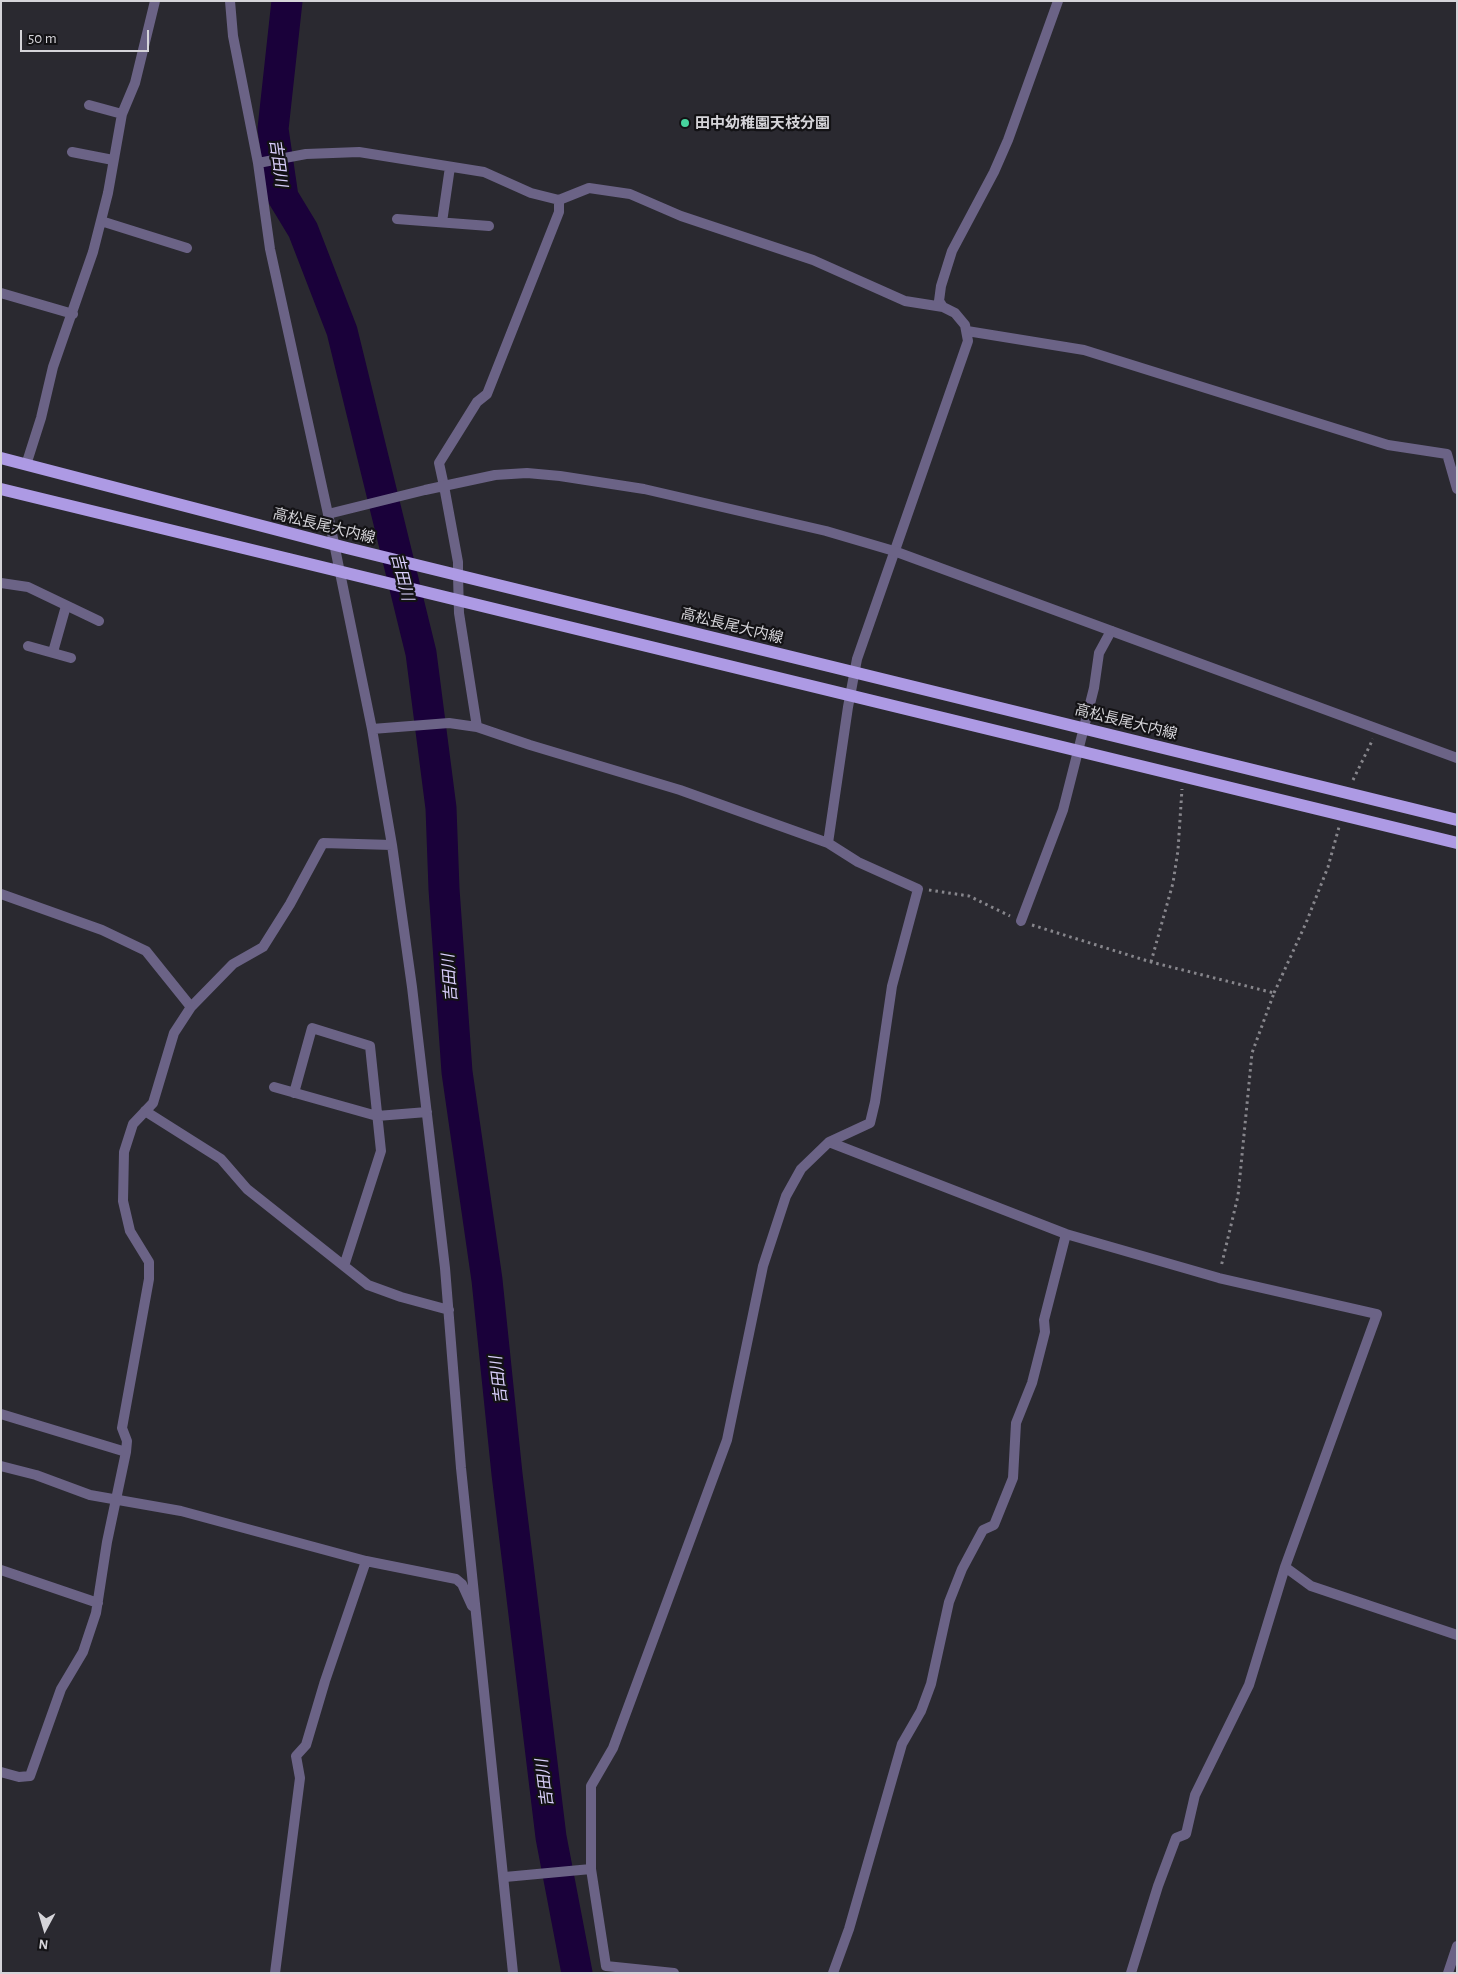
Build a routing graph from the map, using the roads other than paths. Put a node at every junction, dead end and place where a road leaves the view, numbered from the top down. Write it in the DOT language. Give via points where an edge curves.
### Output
graph roads {
  1 [pos="155,1"];
  2 [pos="230,1"];
  3 [pos="1058,1"];
  4 [pos="89,105"];
  5 [pos="122,114"];
  6 [pos="72,152"];
  7 [pos="113,160"];
  8 [pos="258,163"];
  9 [pos="450,167"];
  10 [pos="559,200"];
  11 [pos="397,219"];
  12 [pos="102,221"];
  13 [pos="442,222"];
  14 [pos="489,226"];
  15 [pos="187,248"];
  16 [pos="1,293"];
  17 [pos="943,307"];
  18 [pos="73,314"];
  19 [pos="967,331"];
  20 [pos="1,458"];
  21 [pos="26,465"];
  22 [pos="444,486"];
  23 [pos="1,488"];
  24 [pos="1457,489"];
  25 [pos="328,514"];
  26 [pos="340,547"];
  27 [pos="894,551"];
  28 [pos="345,572"];
  29 [pos="458,575"];
  30 [pos="1,583"];
  31 [pos="454,598"];
  32 [pos="66,606"];
  33 [pos="99,622"];
  34 [pos="1111,631"];
  35 [pos="28,646"];
  36 [pos="53,652"];
  37 [pos="71,658"];
  38 [pos="854,672"];
  39 [pos="850,695"];
  40 [pos="476,727"];
  41 [pos="372,729"];
  42 [pos="1083,729"];
  43 [pos="1077,750"];
  44 [pos="1457,758"];
  45 [pos="1457,820"];
  46 [pos="828,843"];
  47 [pos="1457,843"];
  48 [pos="392,845"];
  49 [pos="1,894"];
  50 [pos="1021,921"];
  51 [pos="191,1007"];
  52 [pos="274,1087"];
  53 [pos="294,1093"];
  54 [pos="145,1111"];
  55 [pos="427,1112"];
  56 [pos="377,1116"];
  57 [pos="829,1142"];
  58 [pos="1066,1234"];
  59 [pos="344,1266"];
  60 [pos="448,1310"];
  61 [pos="1,1414"];
  62 [pos="126,1452"];
  63 [pos="1,1466"];
  64 [pos="116,1501"];
  65 [pos="366,1561"];
  66 [pos="1285,1567"];
  67 [pos="1,1570"];
  68 [pos="98,1603"];
  69 [pos="475,1612"];
  70 [pos="1457,1635"];
  71 [pos="1,1772"];
  72 [pos="591,1869"];
  73 [pos="505,1877"];
  74 [pos="1457,1946"];
  75 [pos="275,1973"];
  76 [pos="513,1973"];
  77 [pos="674,1973"];
  78 [pos="833,1973"];
  79 [pos="1131,1973"];
  80 [pos="1448,1973"];
  1 -- 5 [label="street" via="135,84"];
  2 -- 8 [label="street" via="233,36"];
  3 -- 17 [label="street" via="994,172 952,251 941,286 939,301"];
  4 -- 5 [label="street"];
  5 -- 7 [label="street"];
  6 -- 7 [label="street"];
  7 -- 12 [label="street"];
  8 -- 9 [label="street" via="306,154 359,152"];
  8 -- 25 [label="street" via="270,250"];
  9 -- 10 [label="street" via="484,172 532,193"];
  9 -- 13 [label="street"];
  10 -- 17 [label="street" via="590,188 630,194 681,216 813,260 905,301"];
  10 -- 22 [label="street" via="559,212 487,394 477,402 439,463"];
  11 -- 13 [label="street"];
  12 -- 15 [label="street"];
  12 -- 18 [label="street"];
  13 -- 14 [label="street"];
  16 -- 18 [label="street"];
  17 -- 19 [label="street" via="954,313"];
  18 -- 21 [label="street" via="53,367"];
  19 -- 24 [label="street" via="1084,350 1388,445 1447,454"];
  19 -- 27 [label="street" via="965,352"];
  20 -- 21 [label="main road, 高松長尾大内線"];
  21 -- 26 [label="main road, 高松長尾大内線"];
  22 -- 25 [label="street"];
  22 -- 27 [label="street" via="495,475 560,476 663,494 826,531"];
  22 -- 29 [label="street"];
  23 -- 28 [label="main road"];
  25 -- 26 [label="street"];
  26 -- 28 [label="street"];
  26 -- 29 [label="main road, 高松長尾大内線"];
  27 -- 34 [label="street"];
  27 -- 38 [label="street"];
  28 -- 31 [label="main road"];
  28 -- 41 [label="street"];
  29 -- 31 [label="street"];
  29 -- 38 [label="main road, 高松長尾大内線"];
  30 -- 32 [label="street" via="28,587"];
  31 -- 39 [label="main road"];
  31 -- 40 [label="street"];
  32 -- 33 [label="street"];
  32 -- 36 [label="street"];
  34 -- 42 [label="street" via="1099,653"];
  34 -- 44 [label="street"];
  35 -- 36 [label="street"];
  36 -- 37 [label="street"];
  38 -- 39 [label="street"];
  38 -- 42 [label="main road, 高松長尾大内線"];
  39 -- 43 [label="main road"];
  39 -- 46 [label="street"];
  40 -- 41 [label="street" via="449,723"];
  40 -- 46 [label="street" via="680,790"];
  41 -- 48 [label="street"];
  42 -- 43 [label="street"];
  42 -- 45 [label="main road, 高松長尾大内線"];
  43 -- 47 [label="main road"];
  43 -- 50 [label="street" via="1063,810"];
  46 -- 57 [label="street" via="858,862 918,889 892,986 870,1122"];
  48 -- 51 [label="street" via="323,842 263,947 233,964"];
  48 -- 55 [label="street"];
  49 -- 51 [label="street" via="102,930 146,951"];
  51 -- 54 [label="street" via="174,1033 153,1103"];
  52 -- 53 [label="street"];
  53 -- 56 [label="street"];
  53 -- 56 [label="street" via="312,1028 370,1046"];
  54 -- 59 [label="street" via="221,1159 247,1189"];
  54 -- 62 [label="street" via="133,1124 124,1152 123,1201 130,1231 149,1262 149,1279 122,1428 127,1441"];
  55 -- 56 [label="street"];
  55 -- 60 [label="street"];
  56 -- 59 [label="street" via="381,1150"];
  57 -- 58 [label="street"];
  57 -- 72 [label="street" via="801,1169 786,1196 763,1266 727,1440 613,1748 591,1786"];
  58 -- 66 [label="street" via="1219,1278 1377,1314"];
  58 -- 78 [label="street" via="1032,1383 1016,1423 1013,1478 994,1525 983,1530 949,1602 931,1684 902,1744 849,1929"];
  59 -- 60 [label="street" via="368,1285 401,1298"];
  60 -- 69 [label="street"];
  61 -- 62 [label="street"];
  62 -- 64 [label="street"];
  63 -- 64 [label="street"];
  64 -- 65 [label="street" via="181,1512"];
  64 -- 68 [label="street"];
  65 -- 69 [label="street" via="456,1579 462,1584"];
  65 -- 75 [label="street" via="306,1745 296,1756 300,1778"];
  66 -- 70 [label="street" via="1310,1586"];
  66 -- 79 [label="street" via="1249,1685 1195,1795 1186,1834 1176,1838"];
  67 -- 68 [label="street"];
  68 -- 71 [label="street" via="83,1652 61,1689 30,1776"];
  69 -- 73 [label="street"];
  72 -- 73 [label="street"];
  72 -- 77 [label="street" via="606,1966"];
  73 -- 76 [label="street"];
  74 -- 80 [label="street"];
}
